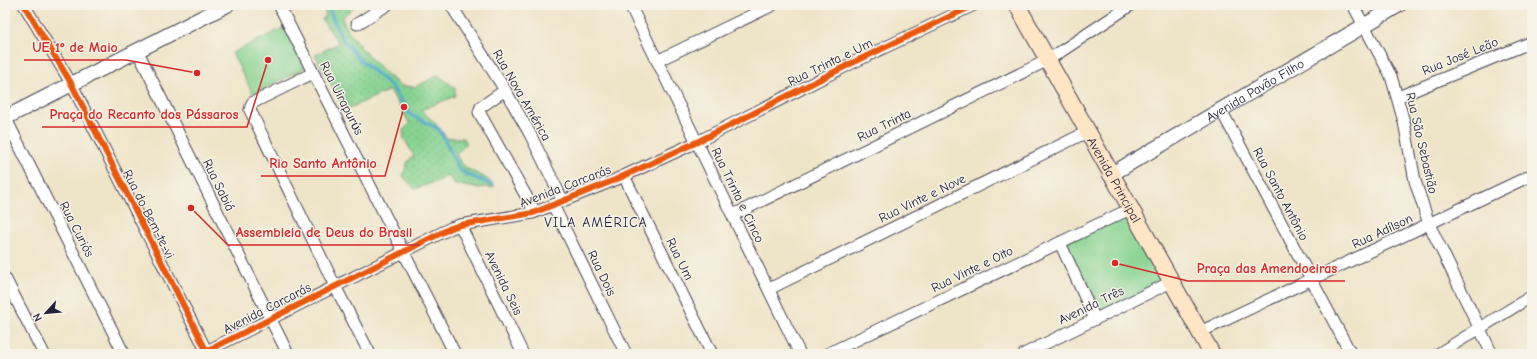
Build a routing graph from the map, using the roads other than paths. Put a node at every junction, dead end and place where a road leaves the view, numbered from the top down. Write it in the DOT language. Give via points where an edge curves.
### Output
graph roads {
  1 [pos="24,5"];
  2 [pos="227,5"];
  3 [pos="278,5"];
  4 [pos="387,5"];
  5 [pos="451,5"];
  6 [pos="630,5"];
  7 [pos="773,5"];
  8 [pos="974,5"];
  9 [pos="1017,5"];
  10 [pos="1131,5"];
  11 [pos="1353,5"];
  12 [pos="1399,5"];
  13 [pos="357,24"];
  14 [pos="1365,25"];
  15 [pos="1532,42"];
  16 [pos="137,50"];
  17 [pos="1048,60"];
  18 [pos="657,61"];
  19 [pos="313,73"];
  20 [pos="71,83"];
  21 [pos="505,90"];
  22 [pos="1398,97"];
  23 [pos="1221,110"];
  24 [pos="5,117"];
  25 [pos="1087,132"];
  26 [pos="697,142"];
  27 [pos="1110,174"];
  28 [pos="1532,175"];
  29 [pos="624,176"];
  30 [pos="558,203"];
  31 [pos="1130,209"];
  32 [pos="535,212"];
  33 [pos="732,215"];
  34 [pos="1429,224"];
  35 [pos="460,225"];
  36 [pos="1060,243"];
  37 [pos="404,251"];
  38 [pos="5,278"];
  39 [pos="1311,279"];
  40 [pos="1171,282"];
  41 [pos="334,286"];
  42 [pos="769,289"];
  43 [pos="1532,296"];
  44 [pos="270,319"];
  45 [pos="1095,319"];
  46 [pos="1480,328"];
  47 [pos="1200,332"];
  48 [pos="205,353"];
  49 [pos="44,354"];
  50 [pos="124,354"];
  51 [pos="288,354"];
  52 [pos="370,354"];
  53 [pos="455,354"];
  54 [pos="523,354"];
  55 [pos="626,354"];
  56 [pos="712,354"];
  57 [pos="800,354"];
  58 [pos="827,354"];
  59 [pos="1024,354"];
  60 [pos="1212,354"];
  61 [pos="1351,354"];
  62 [pos="1438,354"];
  63 [pos="1492,354"];
  1 -- 20 [label="street, Rua do Bem-te-vi"];
  2 -- 16 [label="street"];
  3 -- 19 [label="street, Rua Uirapurύs"];
  4 -- 13 [label="street"];
  5 -- 21 [label="street, Rua Nova América"];
  6 -- 18 [label="street, Rua Trinta e Cinco"];
  7 -- 18 [label="street"];
  8 -- 26 [label="street, Rua Trinta e Um" via="850,64"];
  9 -- 17 [label="main road, Avenida Principal"];
  10 -- 17 [label="street, Rua Trinta"];
  11 -- 14 [label="street, Rua São Sebastião"];
  12 -- 14 [label="street, Avenida Pavão Filho"];
  14 -- 22 [label="street, Rua São Sebastião" via="1391,76"];
  14 -- 23 [label="street, Avenida Pavão Filho"];
  15 -- 22 [label="street, Rua José Leão"];
  16 -- 20 [label="street"];
  16 -- 44 [label="street, Rua Sabiá"];
  17 -- 25 [label="main road, Avenida Principal"];
  17 -- 33 [label="street, Rua Trinta"];
  18 -- 26 [label="street, Rua Trinta e Cinco"];
  19 -- 37 [label="street, Rua Uirapurύs"];
  19 -- 41 [label="street" via="252,103 250,110"];
  20 -- 24 [label="street"];
  20 -- 48 [label="street, Rua do Bem-te-vi"];
  21 -- 30 [label="street, Rua Nova América" via="530,134"];
  21 -- 32 [label="street" via="481,107 479,112"];
  22 -- 34 [label="street, Rua São Sebastião" via="1414,181"];
  23 -- 27 [label="street, Avenida Pavão Filho"];
  23 -- 39 [label="street, Rua Santo Antônio"];
  24 -- 50 [label="street, Rua Curiós"];
  25 -- 27 [label="main road, Avenida Principal"];
  25 -- 42 [label="street, Rua Vinte e Nove"];
  26 -- 29 [label="street, Avenida Carcarás"];
  26 -- 33 [label="street, Rua Trinta e Cinco"];
  27 -- 31 [label="main road, Avenida Principal"];
  28 -- 34 [label="street, Rua Adílson"];
  29 -- 30 [label="street, Avenida Carcarás"];
  29 -- 56 [label="street, Rua Um"];
  30 -- 32 [label="street, Avenida Carcarás"];
  30 -- 55 [label="street, Rua Dois"];
  31 -- 36 [label="street, Rua Vinte e Oito"];
  31 -- 40 [label="main road, Avenida Principal"];
  32 -- 35 [label="street, Avenida Carcarás"];
  33 -- 42 [label="street, Rua Trinta e Cinco"];
  34 -- 39 [label="street, Rua Adílson"];
  34 -- 46 [label="street, Rua São Sebastião"];
  35 -- 37 [label="street, Avenida Carcarás"];
  35 -- 54 [label="street, Avenida Seis"];
  36 -- 45 [label="street"];
  36 -- 58 [label="street, Rua Vinte e Oito"];
  37 -- 41 [label="street, Avenida Carcarás"];
  37 -- 53 [label="street, Rua Uirapurύs"];
  38 -- 49 [label="street"];
  39 -- 47 [label="street, Rua Adílson"];
  39 -- 61 [label="street, Rua Santo Antônio"];
  40 -- 45 [label="street, Avenida Três"];
  40 -- 47 [label="main road, Avenida Principal"];
  41 -- 44 [label="street, Avenida Carcarás"];
  41 -- 52 [label="street"];
  42 -- 57 [label="street, Rua Trinta e Cinco"];
  43 -- 46 [label="street"];
  44 -- 48 [label="street, Avenida Carcarás"];
  44 -- 51 [label="street, Rua Sabiá"];
  45 -- 59 [label="street, Avenida Três"];
  46 -- 62 [label="street"];
  46 -- 63 [label="street, Rua São Sebastião"];
  47 -- 60 [label="main road, Avenida Principal"];
}
